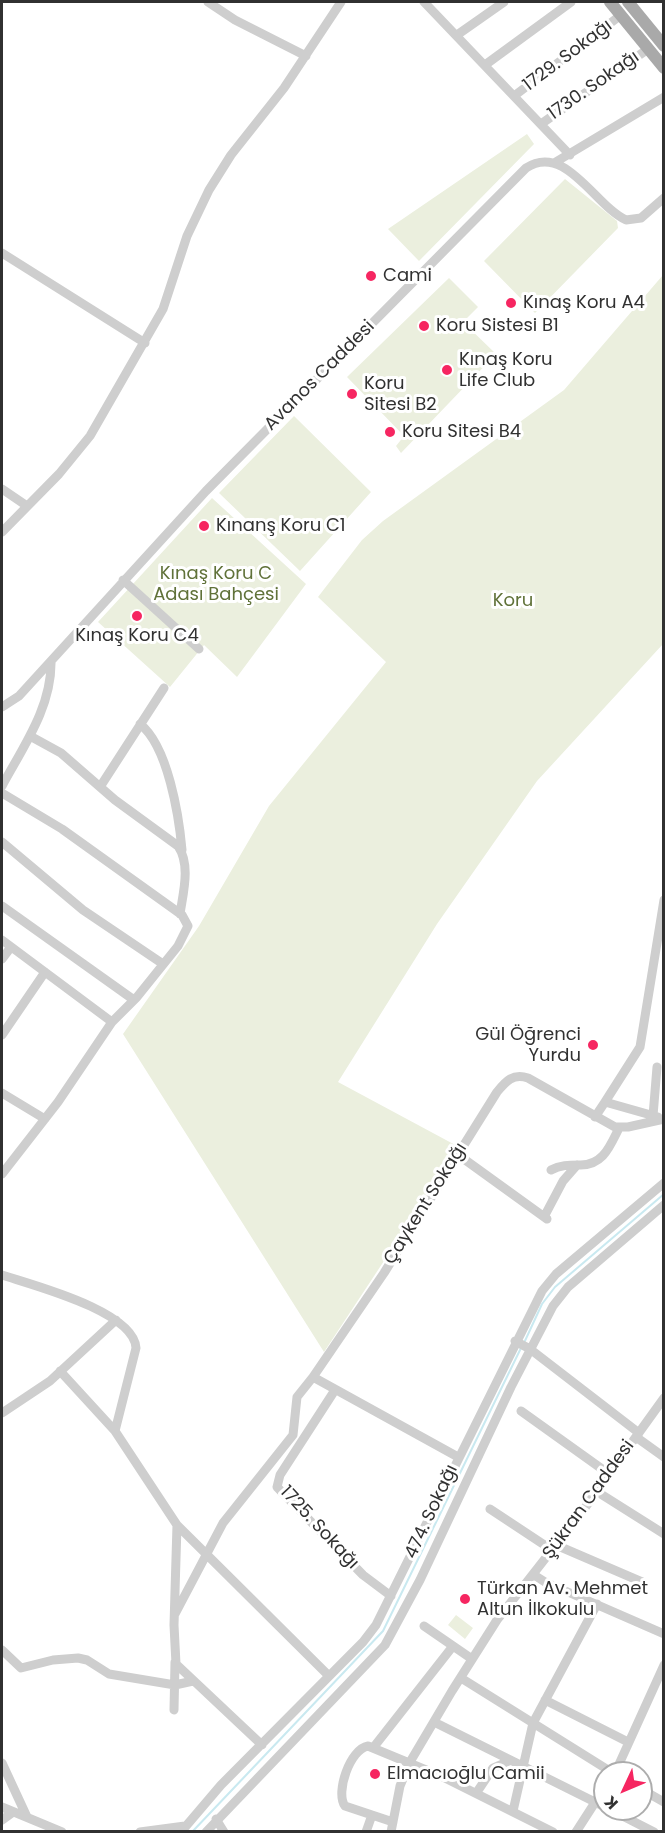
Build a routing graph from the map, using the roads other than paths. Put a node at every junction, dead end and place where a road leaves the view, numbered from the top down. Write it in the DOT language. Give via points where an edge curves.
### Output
graph roads {
  1 [pos="208,2"];
  2 [pos="341,2"];
  3 [pos="428,2"];
  4 [pos="504,2"];
  5 [pos="571,2"];
  6 [pos="610,2"];
  7 [pos="628,2"];
  8 [pos="621,15"];
  9 [pos="457,35"];
  10 [pos="663,46"];
  11 [pos="648,49"];
  12 [pos="306,56"];
  13 [pos="485,65"];
  14 [pos="663,68"];
  15 [pos="514,96"];
  16 [pos="663,97"];
  17 [pos="541,124"];
  18 [pos="570,155"];
  19 [pos="554,163"];
  20 [pos="663,198"];
  21 [pos="2,253"];
  22 [pos="145,343"];
  23 [pos="2,489"];
  24 [pos="27,506"];
  25 [pos="2,532"];
  26 [pos="123,580"];
  27 [pos="199,649"];
  28 [pos="51,661"];
  29 [pos="164,688"];
  30 [pos="2,707"];
  31 [pos="140,724"];
  32 [pos="30,736"];
  33 [pos="2,786"];
  34 [pos="100,787"];
  35 [pos="2,793"];
  36 [pos="2,842"];
  37 [pos="183,853"];
  38 [pos="663,900"];
  39 [pos="2,906"];
  40 [pos="180,914"];
  41 [pos="2,940"];
  42 [pos="11,947"];
  43 [pos="2,959"];
  44 [pos="163,964"];
  45 [pos="45,972"];
  46 [pos="134,1000"];
  47 [pos="112,1022"];
  48 [pos="2,1035"];
  49 [pos="657,1067"];
  50 [pos="2,1093"];
  51 [pos="605,1102"];
  52 [pos="653,1116"];
  53 [pos="595,1117"];
  54 [pos="45,1119"];
  55 [pos="663,1119"];
  56 [pos="619,1128"];
  57 [pos="457,1154"];
  58 [pos="578,1165"];
  59 [pos="551,1170"];
  60 [pos="2,1174"];
  61 [pos="663,1184"];
  62 [pos="663,1205"];
  63 [pos="2,1275"];
  64 [pos="116,1320"];
  65 [pos="522,1345"];
  66 [pos="60,1371"];
  67 [pos="313,1377"];
  68 [pos="335,1390"];
  69 [pos="663,1398"];
  70 [pos="521,1412"];
  71 [pos="2,1413"];
  72 [pos="114,1431"];
  73 [pos="637,1435"];
  74 [pos="458,1457"];
  75 [pos="663,1457"];
  76 [pos="609,1474"];
  77 [pos="596,1491"];
  78 [pos="490,1509"];
  79 [pos="177,1525"];
  80 [pos="663,1534"];
  81 [pos="554,1548"];
  82 [pos="206,1552"];
  83 [pos="534,1575"];
  84 [pos="642,1582"];
  85 [pos="392,1596"];
  86 [pos="597,1604"];
  87 [pos="174,1614"];
  88 [pos="424,1626"];
  89 [pos="663,1634"];
  90 [pos="453,1646"];
  91 [pos="2,1650"];
  92 [pos="472,1659"];
  93 [pos="175,1660"];
  94 [pos="663,1665"];
  95 [pos="329,1676"];
  96 [pos="460,1678"];
  97 [pos="193,1681"];
  98 [pos="175,1685"];
  99 [pos="545,1700"];
  100 [pos="174,1710"];
  101 [pos="434,1722"];
  102 [pos="533,1722"];
  103 [pos="628,1742"];
  104 [pos="261,1745"];
  105 [pos="373,1748"];
  106 [pos="509,1761"];
  107 [pos="595,1761"];
  108 [pos="619,1761"];
  109 [pos="410,1762"];
  110 [pos="2,1763"];
  111 [pos="522,1767"];
  112 [pos="477,1792"];
  113 [pos="593,1802"];
  114 [pos="593,1804"];
  115 [pos="2,1807"];
  116 [pos="513,1811"];
  117 [pos="13,1812"];
  118 [pos="372,1815"];
  119 [pos="27,1817"];
  120 [pos="216,1819"];
  121 [pos="2,1820"];
  122 [pos="392,1827"];
  123 [pos="636,1827"];
  124 [pos="183,1828"];
  125 [pos="62,1832"];
  126 [pos="140,1832"];
  127 [pos="206,1832"];
  128 [pos="224,1832"];
  129 [pos="366,1832"];
  130 [pos="553,1832"];
  131 [pos="576,1832"];
  132 [pos="654,1832"];
  1 -- 12 [label="street"];
  2 -- 12 [label="street"];
  3 -- 9 [label="street"];
  4 -- 9 [label="street"];
  5 -- 13 [label="street"];
  6 -- 8 [label="main road"];
  7 -- 10 [label="main road"];
  8 -- 11 [label="main road"];
  8 -- 15 [label="street, 1729. Sokağı"];
  9 -- 13 [label="street"];
  11 -- 14 [label="main road"];
  11 -- 17 [label="street, 1730. Sokağı"];
  12 -- 22 [label="street" via="209,190 188,236 168,299"];
  13 -- 15 [label="street"];
  15 -- 17 [label="street"];
  16 -- 18 [label="street, Avanos Caddesi"];
  17 -- 18 [label="street"];
  18 -- 19 [label="street, Avanos Caddesi"];
  19 -- 20 [label="street" via="623,219 641,218"];
  19 -- 26 [label="street, Avanos Caddesi" via="535,164 522,172"];
  21 -- 22 [label="street"];
  22 -- 24 [label="street" via="82,448"];
  23 -- 24 [label="street"];
  24 -- 25 [label="street"];
  26 -- 27 [label="street"];
  26 -- 28 [label="street, Avanos Caddesi"];
  28 -- 30 [label="street, Avanos Caddesi" via="15,699"];
  28 -- 32 [label="street" via="49,693"];
  29 -- 31 [label="street"];
  31 -- 34 [label="street"];
  31 -- 37 [label="street" via="152,735 160,751 178,816"];
  32 -- 33 [label="street"];
  32 -- 34 [label="street" via="61,753"];
  34 -- 37 [label="street" via="175,842"];
  35 -- 40 [label="street" via="62,829"];
  36 -- 44 [label="street" via="83,910"];
  37 -- 40 [label="street" via="185,874"];
  38 -- 51 [label="street" via="640,1047"];
  39 -- 46 [label="street"];
  40 -- 44 [label="street" via="186,919 187,928"];
  41 -- 42 [label="street"];
  42 -- 43 [label="street"];
  42 -- 45 [label="street"];
  44 -- 46 [label="street"];
  45 -- 47 [label="street"];
  45 -- 48 [label="street"];
  46 -- 47 [label="street"];
  47 -- 54 [label="street"];
  49 -- 52 [label="street"];
  50 -- 54 [label="street"];
  51 -- 52 [label="street"];
  51 -- 53 [label="street"];
  52 -- 55 [label="street"];
  53 -- 56 [label="street, Çaykent Sokağı"];
  53 -- 57 [label="street, Çaykent Sokağı" via="528,1078 514,1077 496,1092"];
  54 -- 60 [label="street"];
  55 -- 56 [label="street"];
  56 -- 58 [label="street" via="602,1158"];
  57 -- 58 [label="street" via="546,1218 563,1181"];
  57 -- 67 [label="street, Çaykent Sokağı" via="384,1273"];
  58 -- 59 [label="street"];
  61 -- 65 [label="street, 474. Sokağı" via="551,1279 538,1297"];
  62 -- 65 [label="street, 474. Sokağı" via="568,1287"];
  63 -- 64 [label="street" via="109,1313"];
  64 -- 66 [label="street"];
  64 -- 72 [label="street" via="136,1345"];
  65 -- 73 [label="street"];
  65 -- 74 [label="street, 474. Sokağı"];
  65 -- 120 [label="street, 474. Sokağı" via="420,1580 389,1639"];
  66 -- 71 [label="street"];
  66 -- 72 [label="street"];
  67 -- 68 [label="street"];
  67 -- 82 [label="street, Çaykent Sokağı" via="297,1396 293,1435 234,1507"];
  68 -- 74 [label="street"];
  68 -- 85 [label="street, 1725. Sokağı" via="280,1475 277,1486 363,1575"];
  69 -- 73 [label="street, Şükran Caddesi"];
  70 -- 76 [label="street"];
  72 -- 79 [label="street"];
  73 -- 75 [label="street"];
  73 -- 76 [label="street, Şükran Caddesi"];
  74 -- 85 [label="street, 474. Sokağı"];
  76 -- 77 [label="street, Şükran Caddesi"];
  77 -- 80 [label="street"];
  77 -- 81 [label="street, Şükran Caddesi"];
  78 -- 81 [label="street"];
  79 -- 82 [label="street"];
  79 -- 87 [label="street"];
  81 -- 83 [label="street, Şükran Caddesi"];
  81 -- 84 [label="street"];
  82 -- 87 [label="street, Çaykent Sokağı"];
  82 -- 95 [label="street"];
  83 -- 86 [label="street, Şükran Caddesi"];
  83 -- 92 [label="street" via="497,1620"];
  85 -- 95 [label="street, 474. Sokağı" via="370,1633"];
  86 -- 89 [label="street, Şükran Caddesi"];
  86 -- 99 [label="street"];
  87 -- 93 [label="street"];
  88 -- 90 [label="street"];
  90 -- 92 [label="street"];
  90 -- 105 [label="street"];
  91 -- 98 [label="street" via="21,1668 78,1658 109,1674"];
  92 -- 96 [label="street"];
  93 -- 97 [label="street"];
  93 -- 98 [label="street"];
  94 -- 103 [label="street"];
  95 -- 104 [label="street, 474. Sokağı"];
  96 -- 101 [label="street"];
  96 -- 102 [label="street"];
  97 -- 98 [label="street"];
  97 -- 104 [label="street"];
  98 -- 100 [label="street"];
  99 -- 102 [label="street"];
  99 -- 103 [label="street"];
  101 -- 106 [label="street"];
  101 -- 109 [label="street"];
  102 -- 107 [label="street"];
  102 -- 111 [label="street"];
  103 -- 108 [label="street"];
  104 -- 124 [label="street, 474. Sokağı"];
  105 -- 109 [label="street"];
  105 -- 118 [label="street" via="364,1747 354,1754 341,1795 345,1806"];
  106 -- 111 [label="street"];
  106 -- 112 [label="street" via="493,1768"];
  109 -- 112 [label="street"];
  109 -- 122 [label="street" via="400,1786"];
  110 -- 119 [label="street"];
  111 -- 113 [label="street"];
  111 -- 116 [label="street"];
  112 -- 116 [label="street"];
  114 -- 131 [label="street"];
  115 -- 117 [label="street"];
  116 -- 130 [label="street"];
  117 -- 119 [label="street"];
  117 -- 121 [label="street"];
  118 -- 122 [label="street"];
  118 -- 129 [label="street"];
  119 -- 125 [label="street"];
  120 -- 127 [label="street, 474. Sokağı"];
  120 -- 128 [label="street"];
  123 -- 132 [label="street"];
  124 -- 126 [label="street"];
}
